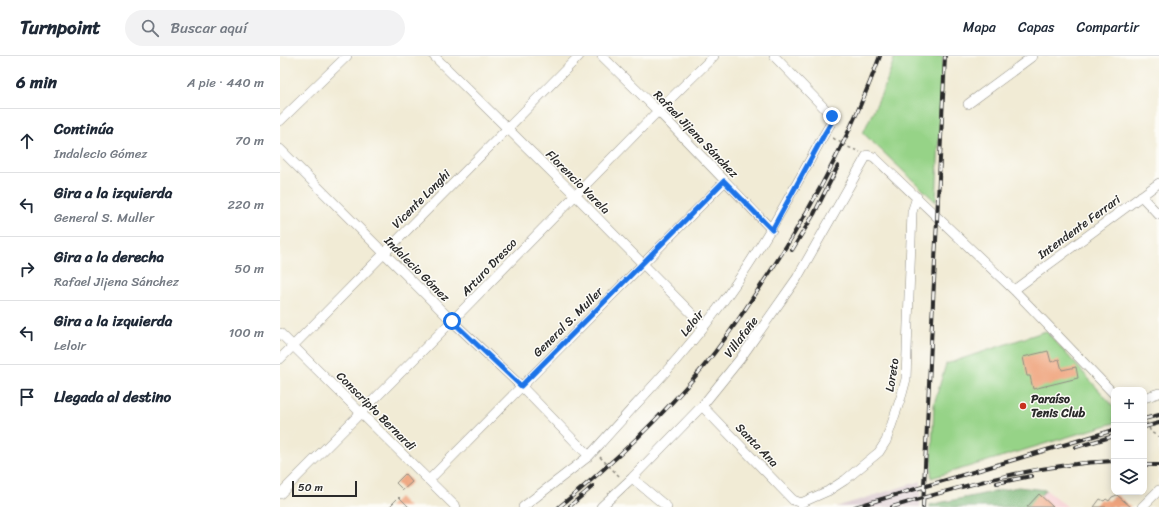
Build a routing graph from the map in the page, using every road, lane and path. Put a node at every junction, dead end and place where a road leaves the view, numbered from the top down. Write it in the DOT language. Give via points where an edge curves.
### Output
graph roads {
  1 [pos="347,56"];
  2 [pos="434,56"];
  3 [pos="580,56"];
  4 [pos="602,56"];
  5 [pos="714,56"];
  6 [pos="774,56"];
  7 [pos="1033,56"];
  8 [pos="968,104"];
  9 [pos="658,111"];
  10 [pos="280,122"];
  11 [pos="507,129"];
  12 [pos="825,133"];
  13 [pos="280,149"];
  14 [pos="867,155"];
  15 [pos="724,181"];
  16 [pos="1159,183"];
  17 [pos="576,196"];
  18 [pos="1141,196"];
  19 [pos="916,197"];
  20 [pos="1159,215"];
  21 [pos="772,230"];
  22 [pos="384,253"];
  23 [pos="642,263"];
  24 [pos="1014,290"];
  25 [pos="452,321"];
  26 [pos="704,326"];
  27 [pos="280,333"];
  28 [pos="293,346"];
  29 [pos="280,359"];
  30 [pos="521,386"];
  31 [pos="1111,391"];
  32 [pos="1159,393"];
  33 [pos="1147,397"];
  34 [pos="702,406"];
  35 [pos="361,414"];
  36 [pos="1146,423"];
  37 [pos="1159,437"];
  38 [pos="588,456"];
  39 [pos="429,480"];
  40 [pos="630,480"];
  41 [pos="1159,490"];
  42 [pos="280,494"];
  43 [pos="795,502"];
  44 [pos="456,507"];
  45 [pos="523,507"];
  46 [pos="601,507"];
  47 [pos="667,507"];
  48 [pos="1142,507"];
  1 -- 10 [label="street"];
  2 -- 11 [label="street, Florencio Varela"];
  3 -- 11 [label="street, Vicente Longhi"];
  4 -- 9 [label="street, Rafael Jijena Sánchez"];
  5 -- 9 [label="street, Arturo Dresco"];
  6 -- 12 [label="street, Leloir" via="832,116"];
  7 -- 8 [label="street"];
  9 -- 15 [label="street, Rafael Jijena Sánchez"];
  9 -- 17 [label="street, Arturo Dresco"];
  11 -- 17 [label="street, Florencio Varela"];
  11 -- 22 [label="street, Vicente Longhi"];
  12 -- 14 [label="path"];
  12 -- 21 [label="street, Leloir"];
  13 -- 22 [label="street, Indalecio Gómez"];
  14 -- 19 [label="street" via="874,157"];
  14 -- 34 [label="street, Villafañe" via="790,289 740,359"];
  15 -- 21 [label="street, Rafael Jijena Sánchez"];
  15 -- 23 [label="street, General S. Muller"];
  16 -- 18 [label="street, Intendente Ferrari"];
  17 -- 23 [label="street, Florencio Varela"];
  17 -- 25 [label="street, Arturo Dresco"];
  18 -- 20 [label="street"];
  18 -- 24 [label="street, Intendente Ferrari"];
  19 -- 24 [label="street"];
  19 -- 43 [label="street, Loreto" via="912,212 906,379 886,441 879,452 838,485 801,503"];
  21 -- 26 [label="street, Leloir" via="730,293"];
  22 -- 25 [label="street, Indalecio Gómez"];
  22 -- 28 [label="street, Vicente Longhi"];
  23 -- 26 [label="street, Florencio Varela"];
  23 -- 30 [label="street, General S. Muller"];
  24 -- 31 [label="street"];
  25 -- 30 [label="street, Indalecio Gómez"];
  25 -- 35 [label="street, Arturo Dresco"];
  26 -- 38 [label="street, Leloir"];
  27 -- 28 [label="street, Conscripto Bernardi"];
  28 -- 29 [label="street, Vicente Longhi"];
  28 -- 35 [label="street, Conscripto Bernardi"];
  30 -- 38 [label="street, Indalecio Gómez"];
  30 -- 39 [label="street, General S. Muller"];
  32 -- 33 [label="street"];
  34 -- 40 [label="street, Villafañe"];
  34 -- 43 [label="street, Santa Ana"];
  35 -- 39 [label="street, Conscripto Bernardi"];
  35 -- 42 [label="street, Arturo Dresco"];
  36 -- 37 [label="path" via="1150,432"];
  38 -- 40 [label="path" via="600,456 611,469"];
  38 -- 45 [label="street, Leloir"];
  39 -- 44 [label="street, Conscripto Bernardi"];
  40 -- 46 [label="street, Villafañe"];
  40 -- 47 [label="street"];
  41 -- 48 [label="street"];
}
